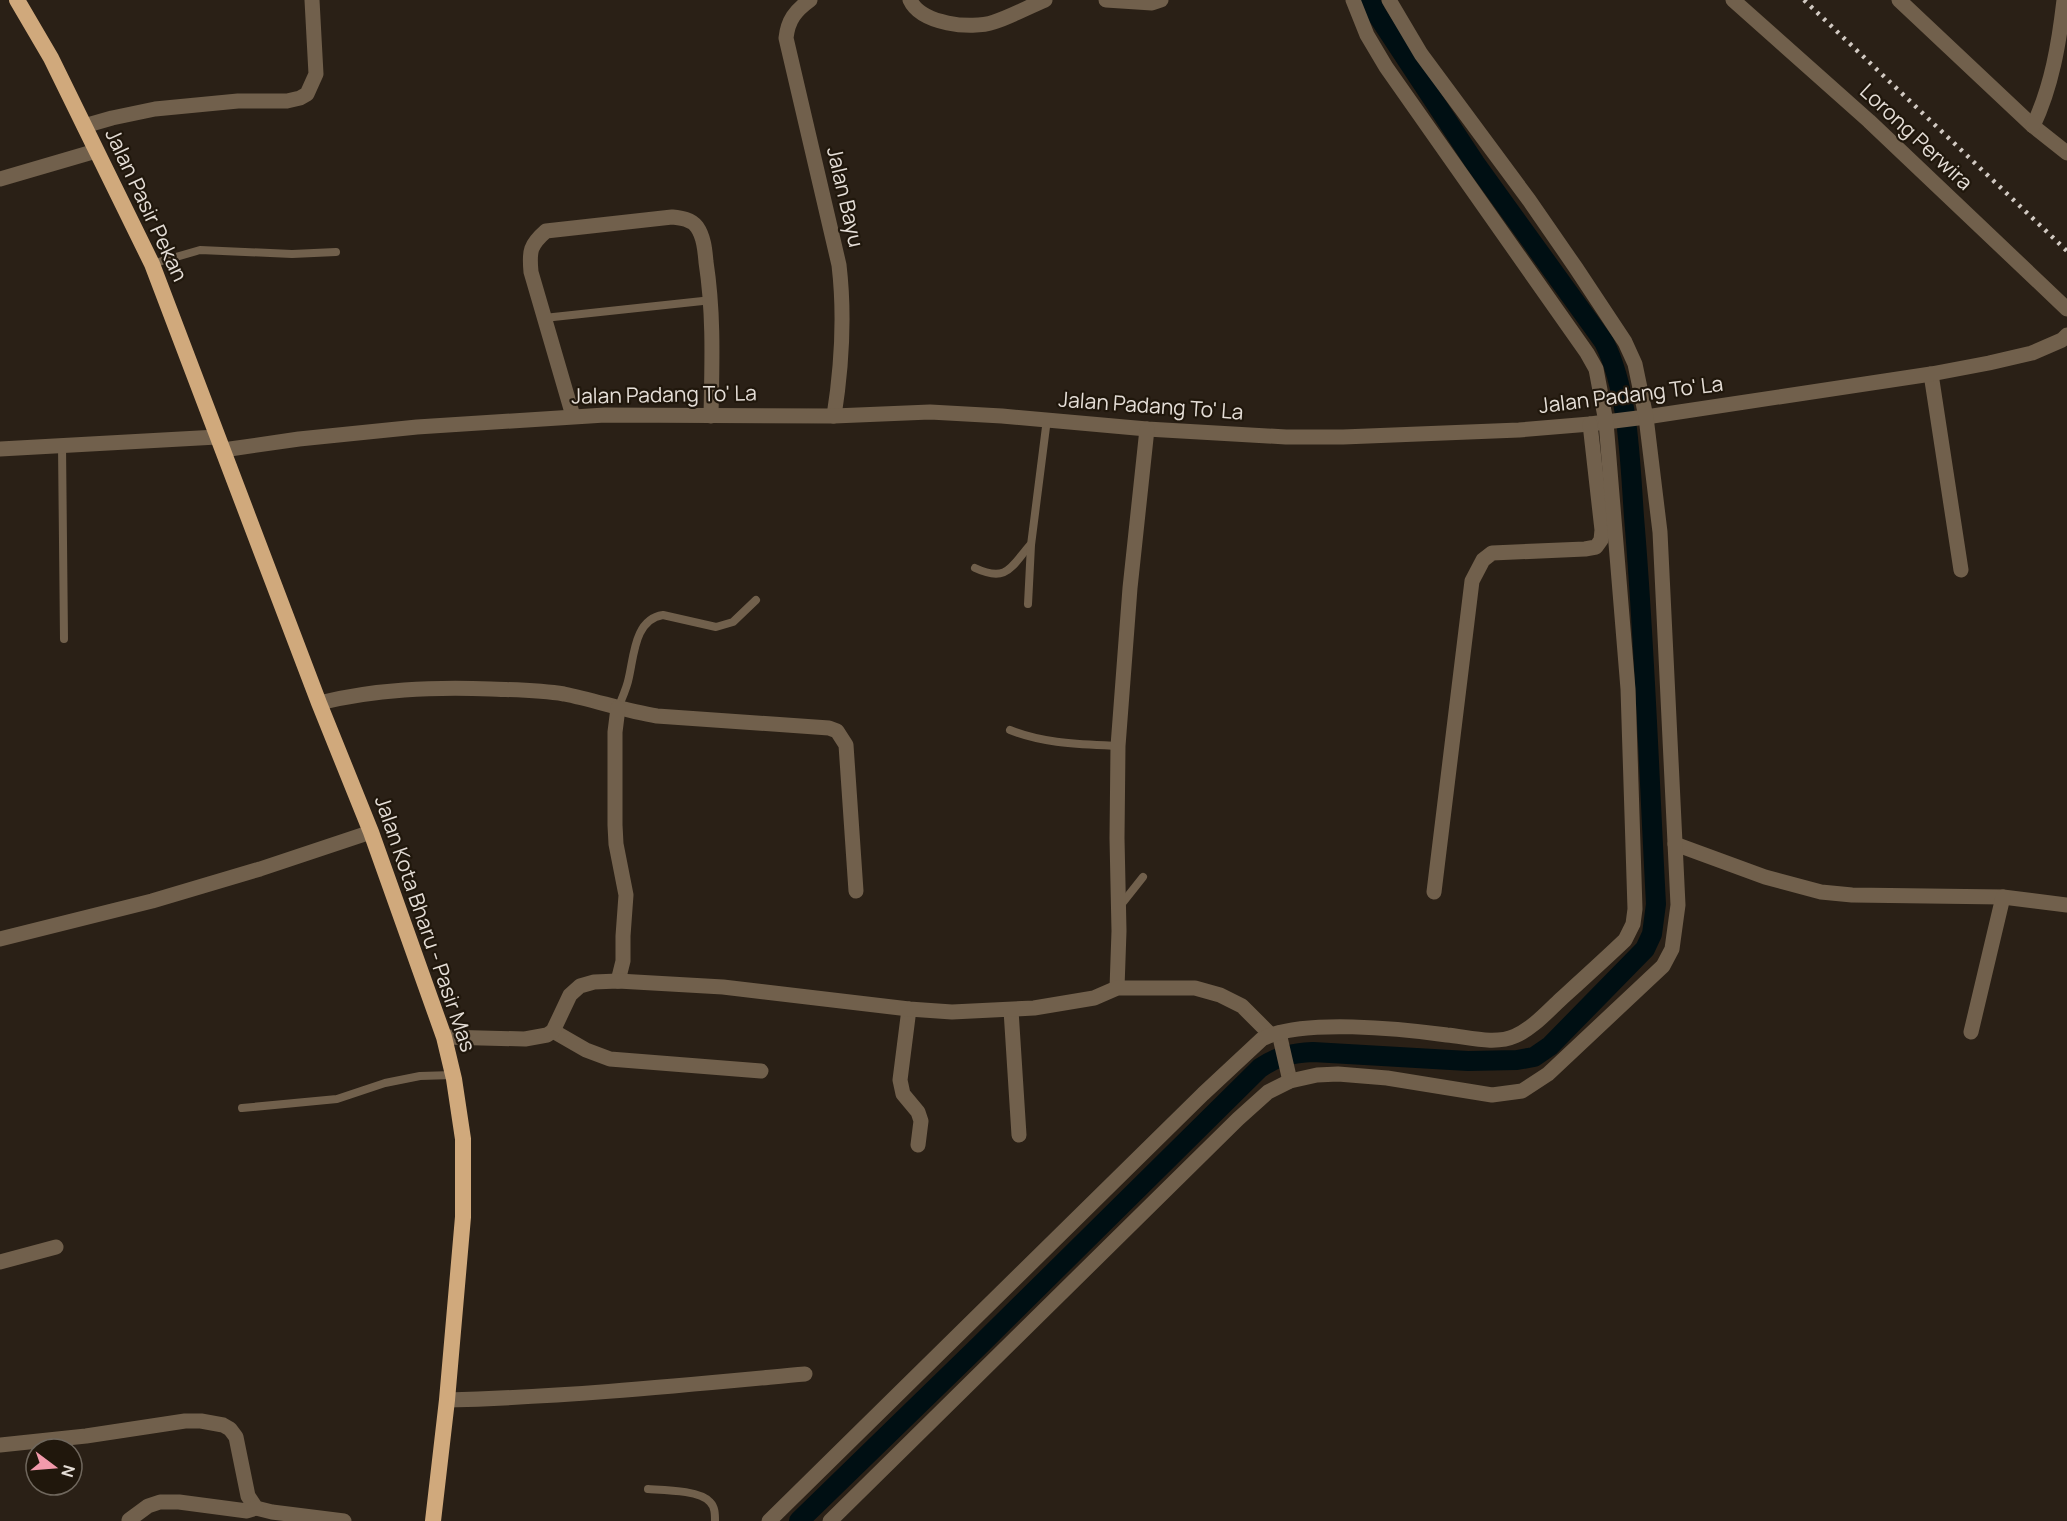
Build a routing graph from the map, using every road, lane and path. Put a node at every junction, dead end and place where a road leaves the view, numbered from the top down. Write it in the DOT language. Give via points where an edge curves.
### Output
graph roads {
  1 [pos="17,0"];
  2 [pos="312,0"];
  3 [pos="810,0"];
  4 [pos="910,0"];
  5 [pos="1045,0"];
  6 [pos="1106,0"];
  7 [pos="1161,0"];
  8 [pos="1353,0"];
  9 [pos="1389,0"];
  10 [pos="1734,0"];
  11 [pos="1899,0"];
  12 [pos="2064,0"];
  13 [pos="84,126"];
  14 [pos="2033,126"];
  15 [pos="96,151"];
  16 [pos="2067,153"];
  17 [pos="0,179"];
  18 [pos="336,252"];
  19 [pos="152,264"];
  20 [pos="712,300"];
  21 [pos="2067,309"];
  22 [pos="544,318"];
  23 [pos="2067,335"];
  24 [pos="1930,374"];
  25 [pos="573,416"];
  26 [pos="711,416"];
  27 [pos="834,416"];
  28 [pos="1641,417"];
  29 [pos="1047,419"];
  30 [pos="1603,422"];
  31 [pos="1147,429"];
  32 [pos="220,444"];
  33 [pos="62,446"];
  34 [pos="0,449"];
  35 [pos="1031,545"];
  36 [pos="975,568"];
  37 [pos="1961,570"];
  38 [pos="756,600"];
  39 [pos="1028,604"];
  40 [pos="64,639"];
  41 [pos="319,703"];
  42 [pos="618,708"];
  43 [pos="1010,730"];
  44 [pos="1118,746"];
  45 [pos="371,832"];
  46 [pos="1675,844"];
  47 [pos="1143,878"];
  48 [pos="856,891"];
  49 [pos="1434,892"];
  50 [pos="2003,897"];
  51 [pos="2067,905"];
  52 [pos="1118,908"];
  53 [pos="0,939"];
  54 [pos="618,981"];
  55 [pos="1117,988"];
  56 [pos="909,1009"];
  57 [pos="1011,1010"];
  58 [pos="553,1031"];
  59 [pos="1971,1032"];
  60 [pos="1276,1036"];
  61 [pos="444,1037"];
  62 [pos="761,1071"];
  63 [pos="453,1075"];
  64 [pos="1289,1078"];
  65 [pos="242,1108"];
  66 [pos="1019,1135"];
  67 [pos="918,1145"];
  68 [pos="56,1247"];
  69 [pos="0,1262"];
  70 [pos="805,1374"];
  71 [pos="447,1400"];
  72 [pos="0,1445"];
  73 [pos="648,1489"];
  74 [pos="256,1508"];
  75 [pos="200,1514"];
  76 [pos="129,1520"];
  77 [pos="344,1521"];
  78 [pos="433,1521"];
  79 [pos="715,1521"];
  80 [pos="769,1521"];
  81 [pos="830,1521"];
  1 -- 13 [label="highway, Jalan Pasir Pekan"];
  2 -- 13 [label="street" via="316,74 307,94 300,98 155,109"];
  3 -- 27 [label="street, Jalan Bayu" via="797,9 788,24 786,38 839,265 843,344"];
  4 -- 5 [label="street" via="919,13 930,18 972,25 992,23"];
  6 -- 7 [label="street"];
  8 -- 30 [label="street" via="1386,68 1587,353 1596,369"];
  9 -- 28 [label="street" via="1421,54 1529,200 1625,342 1635,364"];
  10 -- 21 [label="street, Lorong Perwira" via="1869,121"];
  11 -- 14 [label="street"];
  12 -- 14 [label="street" via="2051,79"];
  13 -- 15 [label="highway, Jalan Pasir Pekan"];
  14 -- 16 [label="street"];
  15 -- 17 [label="street"];
  15 -- 19 [label="highway, Jalan Pasir Pekan"];
  18 -- 19 [label="lane" via="200,250"];
  19 -- 32 [label="highway, Jalan Pasir Pekan"];
  20 -- 22 [label="lane"];
  20 -- 22 [label="street" via="703,240 696,226 672,217 546,231 534,241 530,255"];
  20 -- 26 [label="street"];
  22 -- 25 [label="street"];
  23 -- 24 [label="street, Jalan Padang To' La" via="2032,353"];
  24 -- 28 [label="street, Jalan Padang To' La"];
  24 -- 37 [label="street"];
  25 -- 26 [label="street, Jalan Padang To' La"];
  25 -- 32 [label="street, Jalan Padang To' La"];
  26 -- 27 [label="street, Jalan Padang To' La"];
  27 -- 29 [label="street, Jalan Padang To' La" via="930,412"];
  28 -- 30 [label="street, Jalan Padang To' La"];
  28 -- 46 [label="street" via="1660,532"];
  29 -- 31 [label="street, Jalan Padang To' La"];
  29 -- 35 [label="lane"];
  30 -- 31 [label="street, Jalan Padang To' La" via="1343,437"];
  30 -- 49 [label="street" via="1602,530 1596,547 1492,553 1483,560 1472,581"];
  30 -- 60 [label="street" via="1628,700 1635,909 1625,940 1534,1025 1514,1037 1490,1040 1342,1027 1302,1029"];
  31 -- 44 [label="street"];
  32 -- 33 [label="street, Jalan Padang To' La"];
  32 -- 41 [label="highway, Jalan Kota Bharu - Pasir Mas"];
  33 -- 34 [label="street, Jalan Padang To' La"];
  33 -- 40 [label="lane"];
  35 -- 36 [label="lane" via="1010,569 998,575"];
  35 -- 39 [label="lane"];
  38 -- 42 [label="lane" via="733,622 716,627 663,615 648,621 636,644"];
  41 -- 42 [label="street" via="401,689 465,688 562,694"];
  41 -- 45 [label="highway, Jalan Kota Bharu - Pasir Mas"];
  42 -- 48 [label="street" via="657,716 837,731 846,745"];
  42 -- 54 [label="street" via="615,825 626,895 623,961"];
  43 -- 44 [label="lane" via="1050,742"];
  44 -- 52 [label="street"];
  45 -- 53 [label="street" via="152,901"];
  45 -- 61 [label="highway, Jalan Kota Bharu - Pasir Mas"];
  46 -- 50 [label="street" via="1765,877 1821,892"];
  46 -- 64 [label="street" via="1678,905 1672,949 1663,966 1548,1074 1522,1091 1492,1095 1338,1074"];
  47 -- 52 [label="lane"];
  50 -- 51 [label="street"];
  50 -- 59 [label="street"];
  52 -- 55 [label="street"];
  54 -- 56 [label="street" via="723,987"];
  54 -- 58 [label="street" via="580,986 570,996"];
  55 -- 57 [label="street" via="1075,1002"];
  55 -- 60 [label="street" via="1195,988 1220,994 1242,1006"];
  56 -- 57 [label="street"];
  56 -- 67 [label="street" via="900,1080 903,1094 921,1121"];
  57 -- 66 [label="street"];
  58 -- 61 [label="street" via="525,1039"];
  58 -- 62 [label="street" via="610,1059"];
  60 -- 64 [label="street"];
  60 -- 80 [label="street" via="1262,1040 1203,1094"];
  61 -- 63 [label="highway, Jalan Kota Bharu - Pasir Mas"];
  63 -- 65 [label="lane" via="385,1083 337,1099"];
  63 -- 71 [label="highway, Jalan Kota Bharu - Pasir Mas" via="463,1139 463,1217"];
  64 -- 81 [label="street" via="1251,1106"];
  68 -- 69 [label="street"];
  70 -- 71 [label="street" via="653,1389"];
  71 -- 78 [label="highway, Jalan Kota Bharu - Pasir Mas"];
  72 -- 74 [label="street" via="185,1421 214,1423 230,1429 236,1437 249,1496"];
  73 -- 79 [label="lane" via="704,1497 714,1508"];
  74 -- 75 [label="street"];
  74 -- 77 [label="street"];
  75 -- 76 [label="street" via="179,1502 160,1502"];
}
